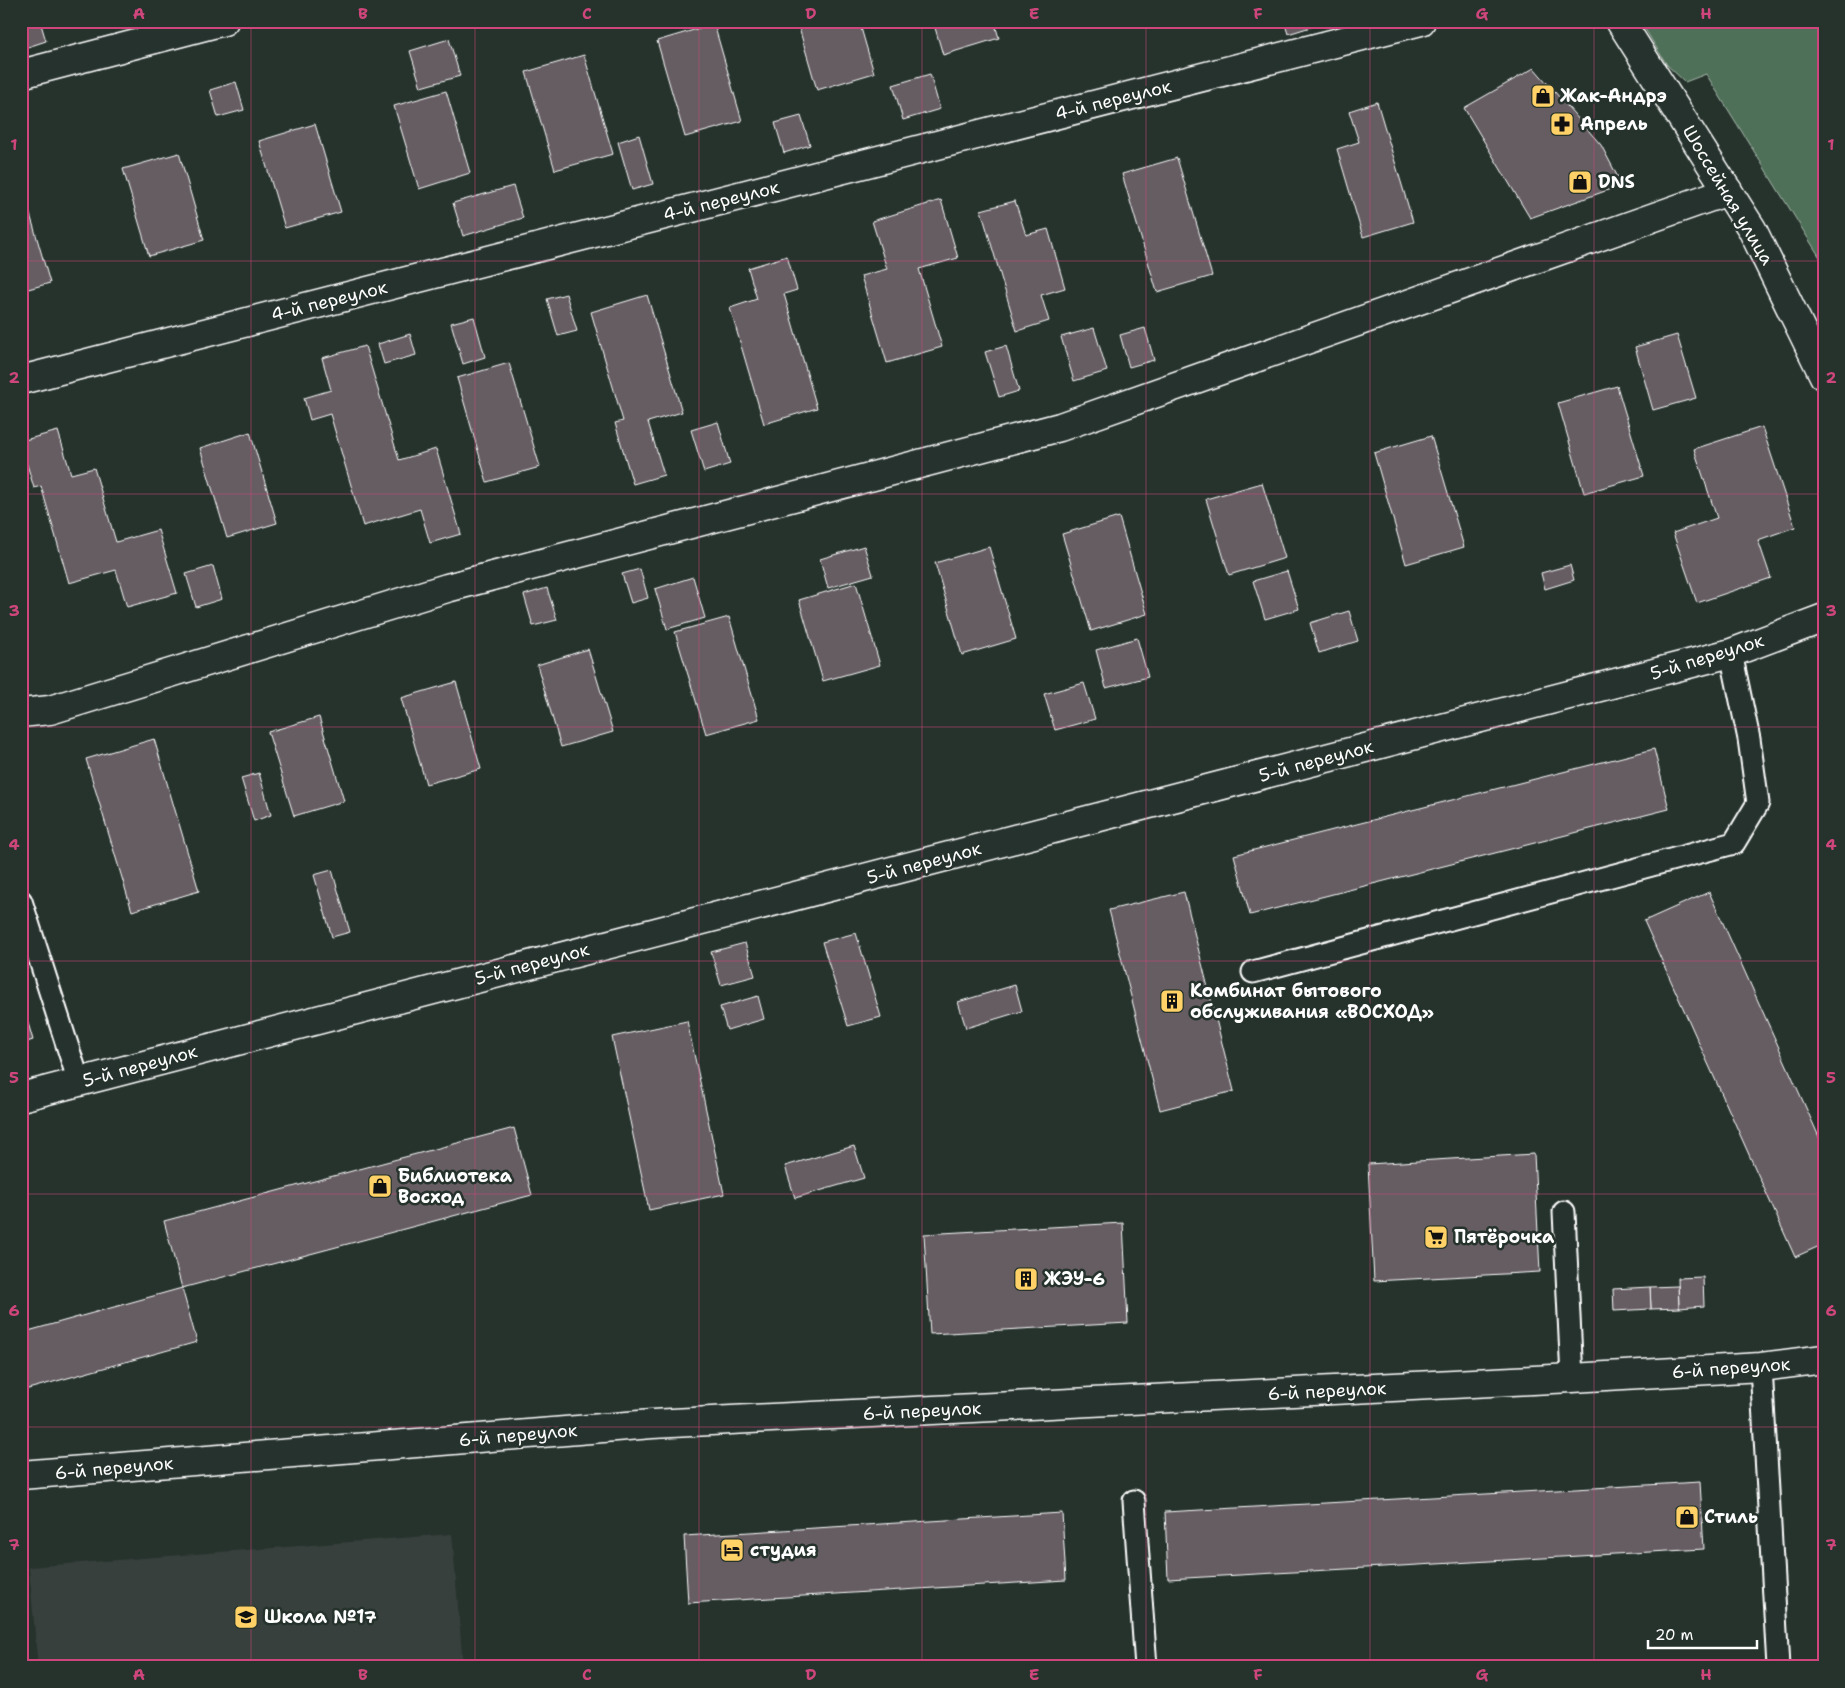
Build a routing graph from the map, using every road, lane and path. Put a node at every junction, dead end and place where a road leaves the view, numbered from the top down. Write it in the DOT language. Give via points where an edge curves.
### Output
graph roads {
  1 [pos="224,21"];
  2 [pos="1420,21"];
  3 [pos="1620,21"];
  4 [pos="21,74"];
  5 [pos="1728,191"];
  6 [pos="1824,376"];
  7 [pos="21,380"];
  8 [pos="1824,618"];
  9 [pos="1731,653"];
  10 [pos="21,713"];
  11 [pos="21,901"];
  12 [pos="1253,972"];
  13 [pos="79,1082"];
  14 [pos="21,1097"];
  15 [pos="1564,1212"];
  16 [pos="1824,1359"];
  17 [pos="1761,1367"];
  18 [pos="1572,1378"];
  19 [pos="21,1475"];
  20 [pos="1134,1502"];
  21 [pos="1146,1667"];
  22 [pos="1778,1667"];
  1 -- 4 [label="street"];
  2 -- 7 [label="street, 4-й переулок"];
  3 -- 5 [label="street, Шоссейная улица"];
  5 -- 6 [label="street, Шоссейная улица" via="1752,229"];
  5 -- 10 [label="street" via="1060,427 446,588 50,710"];
  8 -- 9 [label="street, 5-й переулок"];
  9 -- 12 [label="lane" via="1758,803 1734,843"];
  9 -- 13 [label="street, 5-й переулок"];
  11 -- 13 [label="lane"];
  13 -- 14 [label="street, 5-й переулок"];
  15 -- 18 [label="lane"];
  16 -- 17 [label="street, 6-й переулок"];
  17 -- 18 [label="street, 6-й переулок"];
  17 -- 22 [label="lane"];
  18 -- 19 [label="street, 6-й переулок" via="652,1424"];
  20 -- 21 [label="lane"];
}
